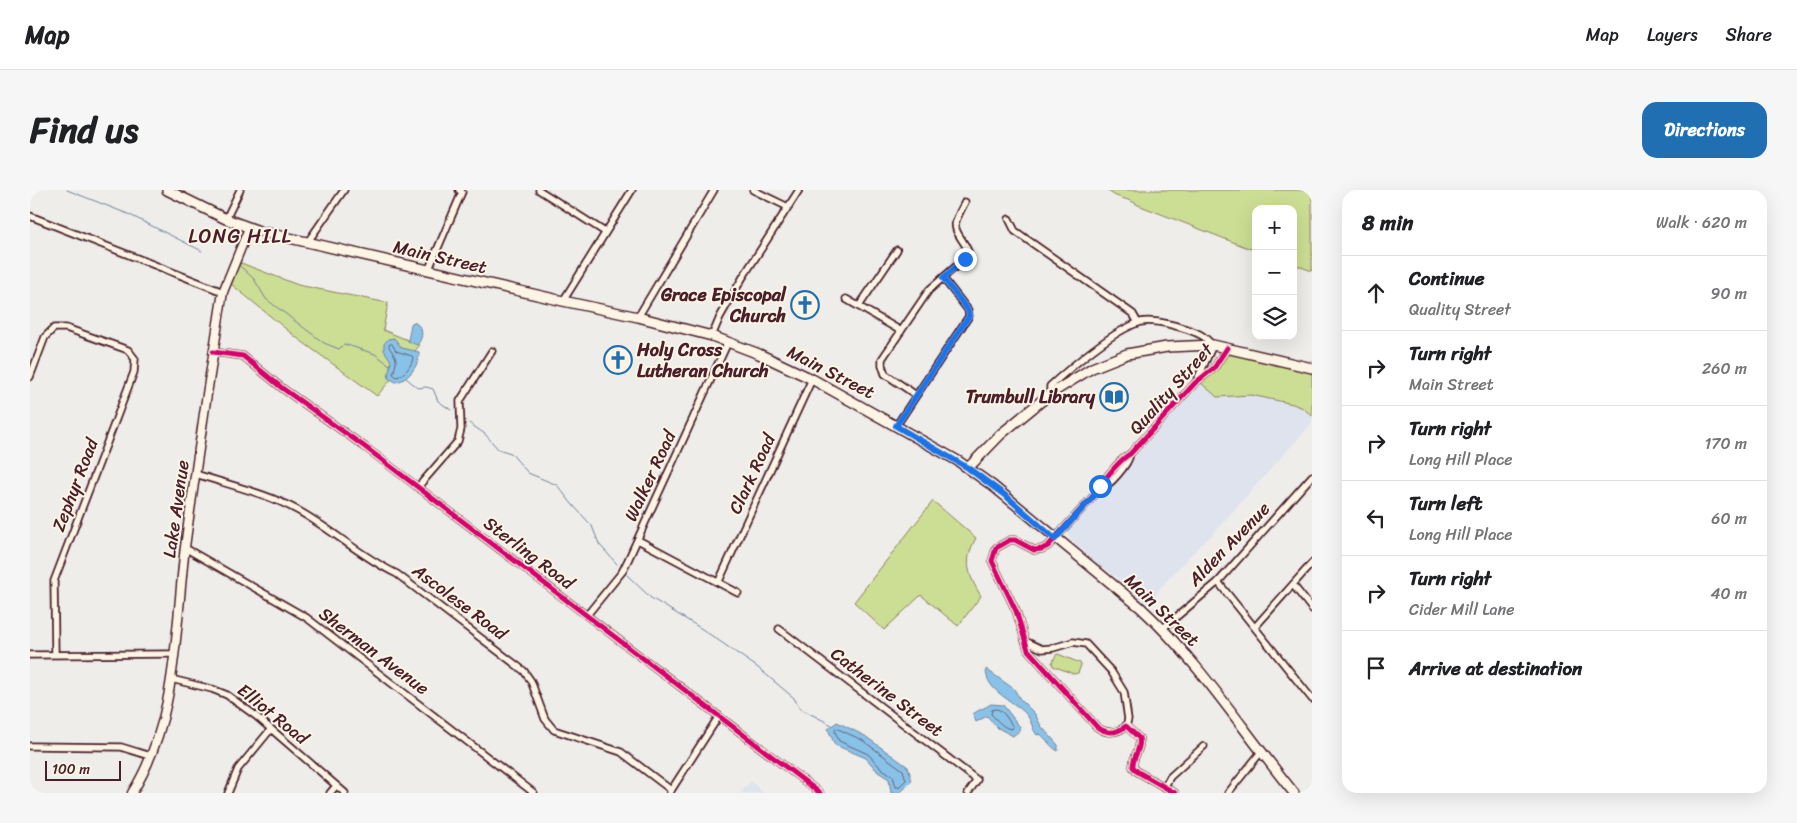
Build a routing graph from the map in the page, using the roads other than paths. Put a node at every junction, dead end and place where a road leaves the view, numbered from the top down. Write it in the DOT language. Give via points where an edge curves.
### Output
graph roads {
  1 [pos="167,190"];
  2 [pos="240,190"];
  3 [pos="344,190"];
  4 [pos="539,190"];
  5 [pos="632,190"];
  6 [pos="714,190"];
  7 [pos="753,190"];
  8 [pos="800,190"];
  9 [pos="461,191"];
  10 [pos="965,202"];
  11 [pos="788,207"];
  12 [pos="30,216"];
  13 [pos="1009,219"];
  14 [pos="226,220"];
  15 [pos="249,228"];
  16 [pos="605,232"];
  17 [pos="307,243"];
  18 [pos="897,250"];
  19 [pos="428,271"];
  20 [pos="943,278"];
  21 [pos="223,292"];
  22 [pos="846,299"];
  23 [pos="563,301"];
  24 [pos="859,306"];
  25 [pos="638,316"];
  26 [pos="1138,323"];
  27 [pos="901,331"];
  28 [pos="712,336"];
  29 [pos="728,342"];
  30 [pos="1213,345"];
  31 [pos="1227,348"];
  32 [pos="492,351"];
  33 [pos="213,352"];
  34 [pos="1312,368"];
  35 [pos="30,377"];
  36 [pos="812,379"];
  37 [pos="1195,383"];
  38 [pos="1050,394"];
  39 [pos="916,395"];
  40 [pos="896,426"];
  41 [pos="968,468"];
  42 [pos="196,474"];
  43 [pos="1312,476"];
  44 [pos="418,487"];
  45 [pos="1055,539"];
  46 [pos="638,540"];
  47 [pos="185,548"];
  48 [pos="1312,563"];
  49 [pos="719,581"];
  50 [pos="1218,582"];
  51 [pos="1293,585"];
  52 [pos="738,593"];
  53 [pos="1312,609"];
  54 [pos="587,615"];
  55 [pos="1255,627"];
  56 [pos="779,629"];
  57 [pos="1162,629"];
  58 [pos="1025,641"];
  59 [pos="54,654"];
  60 [pos="174,654"];
  61 [pos="30,655"];
  62 [pos="172,679"];
  63 [pos="1312,700"];
  64 [pos="719,716"];
  65 [pos="1126,726"];
  66 [pos="271,729"];
  67 [pos="30,746"];
  68 [pos="1204,746"];
  69 [pos="1261,752"];
  70 [pos="150,756"];
  71 [pos="336,786"];
  72 [pos="1164,786"];
  73 [pos="670,792"];
  74 [pos="132,793"];
  75 [pos="228,793"];
  76 [pos="330,793"];
  77 [pos="345,793"];
  78 [pos="534,793"];
  79 [pos="820,793"];
  80 [pos="968,793"];
  81 [pos="1175,793"];
  82 [pos="1228,793"];
  83 [pos="1294,793"];
  1 -- 14 [label="main road, Main Street"];
  2 -- 14 [label="street"];
  3 -- 17 [label="street"];
  4 -- 16 [label="street"];
  5 -- 16 [label="street"];
  6 -- 25 [label="street"];
  7 -- 11 [label="street"];
  8 -- 11 [label="street"];
  9 -- 19 [label="street"];
  10 -- 20 [label="street" via="955,225 969,255"];
  11 -- 28 [label="street" via="730,300"];
  12 -- 21 [label="street"];
  13 -- 26 [label="street" via="1015,231 1134,314"];
  14 -- 15 [label="main road, Main Street"];
  15 -- 17 [label="main road, Main Street"];
  15 -- 21 [label="street, Lake Avenue"];
  16 -- 23 [label="street"];
  17 -- 19 [label="main road, Main Street"];
  18 -- 24 [label="street"];
  19 -- 23 [label="main road, Main Street"];
  20 -- 27 [label="street" via="929,290"];
  20 -- 39 [label="street" via="968,310 969,316"];
  21 -- 33 [label="street, Lake Avenue"];
  22 -- 24 [label="street"];
  23 -- 25 [label="main road, Main Street"];
  24 -- 27 [label="street"];
  25 -- 28 [label="main road, Main Street"];
  26 -- 30 [label="street" via="1180,327 1201,335"];
  26 -- 38 [label="street" via="1100,345 1050,386"];
  27 -- 39 [label="street" via="882,358 882,365 885,374"];
  28 -- 29 [label="main road, Main Street"];
  29 -- 36 [label="main road, Main Street"];
  29 -- 46 [label="street, Walker Road"];
  30 -- 31 [label="main road"];
  30 -- 37 [label="street, Quality Street"];
  30 -- 38 [label="main road" via="1167,347 1127,354 1092,368"];
  31 -- 34 [label="main road"];
  31 -- 37 [label="street, Quality Street" via="1214,368"];
  32 -- 44 [label="street" via="460,401 458,441"];
  33 -- 42 [label="street, Lake Avenue"];
  33 -- 44 [label="street, Sterling Road" via="243,356"];
  35 -- 59 [label="street, Zephyr Road" via="45,338 54,328 66,328 128,350 135,359 134,372 54,581"];
  36 -- 40 [label="main road, Main Street"];
  36 -- 49 [label="street, Clark Road"];
  37 -- 45 [label="street, Quality Street" via="1126,456 1117,471 1102,482 1100,489"];
  38 -- 41 [label="main road" via="1001,434"];
  39 -- 40 [label="street"];
  40 -- 41 [label="main road, Main Street"];
  41 -- 45 [label="main road, Main Street"];
  42 -- 47 [label="street, Lake Avenue"];
  42 -- 73 [label="street, Ascolese Road" via="288,505 397,574 524,671 545,719 554,730 621,752"];
  43 -- 50 [label="street, Alden Avenue"];
  44 -- 54 [label="street, Sterling Road"];
  45 -- 57 [label="main road, Main Street" via="1134,602"];
  45 -- 58 [label="street" via="1038,550 1010,540 1000,544 992,556"];
  46 -- 49 [label="street"];
  46 -- 54 [label="street, Walker Road" via="622,572"];
  47 -- 60 [label="street, Lake Avenue"];
  47 -- 78 [label="street, Sherman Avenue" via="307,618"];
  48 -- 51 [label="street"];
  49 -- 52 [label="street"];
  50 -- 55 [label="street"];
  50 -- 57 [label="street, Alden Avenue"];
  51 -- 53 [label="street"];
  51 -- 55 [label="street"];
  54 -- 64 [label="street, Sterling Road"];
  55 -- 63 [label="street"];
  56 -- 80 [label="street, Catherine Street" via="977,780"];
  57 -- 69 [label="main road, Main Street"];
  58 -- 65 [label="street" via="1028,650 1097,727 1109,733"];
  58 -- 65 [label="street" via="1042,649 1074,642 1086,644 1111,670 1124,692"];
  59 -- 60 [label="street"];
  59 -- 61 [label="street"];
  60 -- 62 [label="street, Lake Avenue"];
  62 -- 66 [label="street, Elliot Road" via="227,695"];
  62 -- 70 [label="street, Lake Avenue" via="165,713"];
  64 -- 73 [label="street"];
  64 -- 79 [label="street, Sterling Road"];
  65 -- 72 [label="street" via="1140,741 1133,767"];
  66 -- 71 [label="street, Elliot Road"];
  66 -- 75 [label="street" via="238,769"];
  67 -- 70 [label="street" via="121,747"];
  68 -- 72 [label="street"];
  69 -- 82 [label="street"];
  69 -- 83 [label="main road, Main Street"];
  70 -- 74 [label="street, Lake Avenue"];
  71 -- 76 [label="street"];
  71 -- 77 [label="street, Elliot Road"];
  72 -- 81 [label="street"];
}
